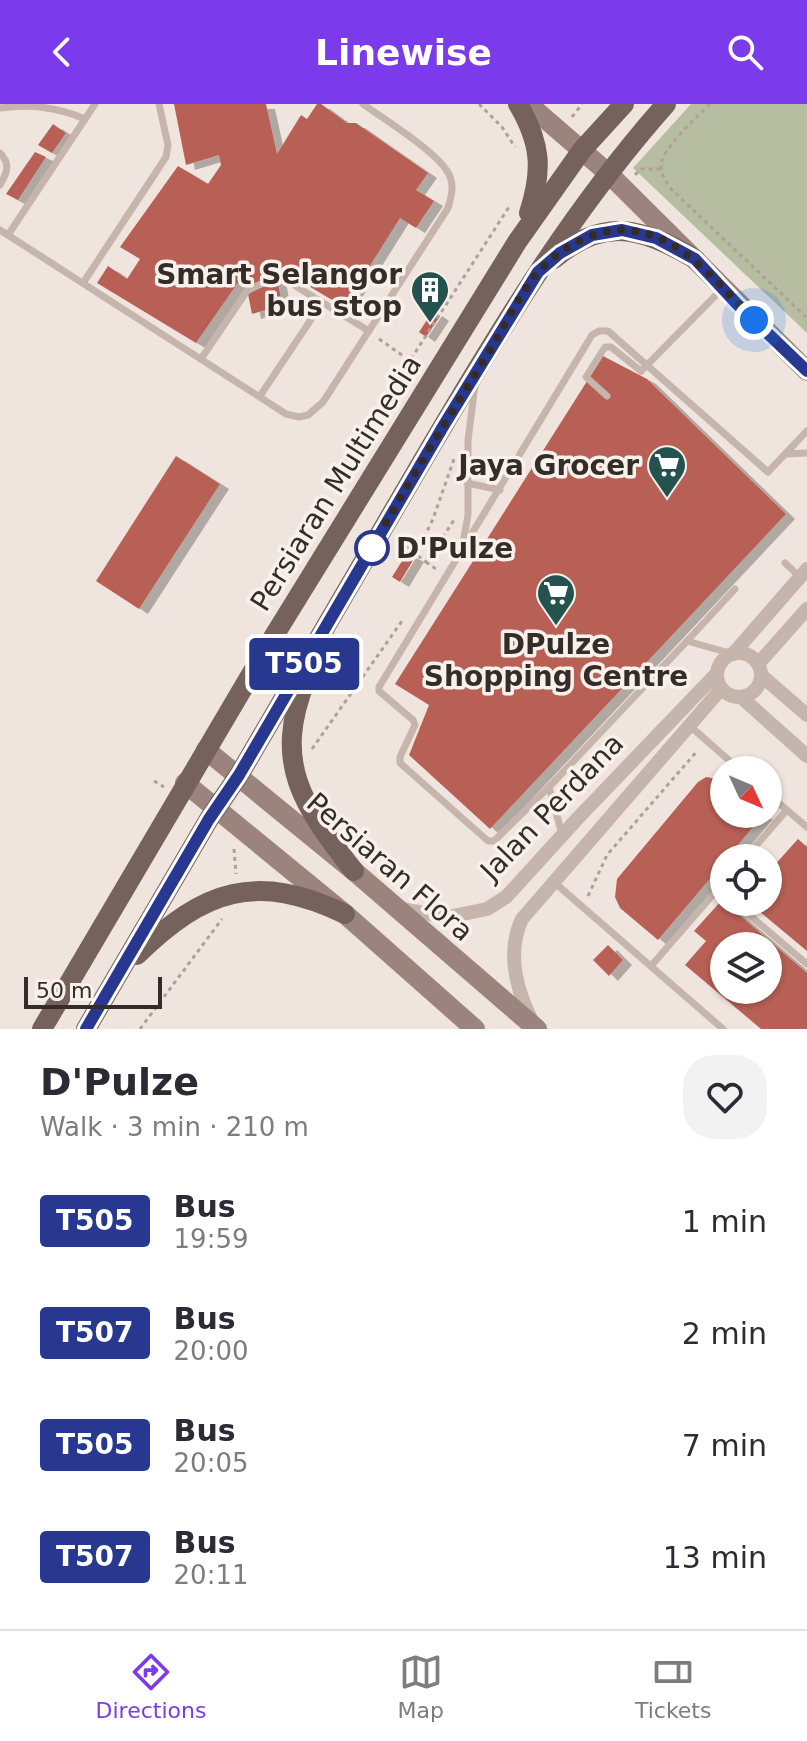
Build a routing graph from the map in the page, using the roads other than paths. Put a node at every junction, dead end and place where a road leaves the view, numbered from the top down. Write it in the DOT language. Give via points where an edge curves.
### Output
graph roads {
  1 [pos="95,104"];
  2 [pos="159,104"];
  3 [pos="363,104"];
  4 [pos="518,104"];
  5 [pos="528,104"];
  6 [pos="624,104"];
  7 [pos="666,104"];
  8 [pos="0,108"];
  9 [pos="85,119"];
  10 [pos="582,150"];
  11 [pos="0,153"];
  12 [pos="608,173"];
  13 [pos="0,185"];
  14 [pos="0,230"];
  15 [pos="8,235"];
  16 [pos="517,242"];
  17 [pos="695,259"];
  18 [pos="538,272"];
  19 [pos="83,283"];
  20 [pos="723,289"];
  21 [pos="322,303"];
  22 [pos="369,331"];
  23 [pos="201,359"];
  24 [pos="477,371"];
  25 [pos="807,371"];
  26 [pos="260,396"];
  27 [pos="607,396"];
  28 [pos="807,431"];
  29 [pos="807,453"];
  30 [pos="785,454"];
  31 [pos="467,483"];
  32 [pos="500,490"];
  33 [pos="457,559"];
  34 [pos="785,563"];
  35 [pos="804,573"];
  36 [pos="735,589"];
  37 [pos="807,609"];
  38 [pos="330,620"];
  39 [pos="687,641"];
  40 [pos="733,654"];
  41 [pos="760,670"];
  42 [pos="717,673"];
  43 [pos="721,689"];
  44 [pos="741,697"];
  45 [pos="807,715"];
  46 [pos="689,724"];
  47 [pos="206,750"];
  48 [pos="724,756"];
  49 [pos="807,756"];
  50 [pos="547,771"];
  51 [pos="239,775"];
  52 [pos="556,779"];
  53 [pos="185,783"];
  54 [pos="549,787"];
  55 [pos="782,806"];
  56 [pos="787,810"];
  57 [pos="223,815"];
  58 [pos="807,827"];
  59 [pos="563,836"];
  60 [pos="757,844"];
  61 [pos="354,871"];
  62 [pos="553,881"];
  63 [pos="710,901"];
  64 [pos="396,908"];
  65 [pos="345,914"];
  66 [pos="750,916"];
  67 [pos="807,964"];
  68 [pos="651,966"];
  69 [pos="118,975"];
  70 [pos="42,1029"];
  71 [pos="86,1029"];
  72 [pos="475,1029"];
  73 [pos="536,1029"];
  74 [pos="723,1029"];
  1 -- 9 [label="lane"];
  2 -- 19 [label="lane" via="166,157"];
  3 -- 22 [label="lane" via="436,158 448,171 452,194"];
  4 -- 16 [label="main road" via="533,130 539,163 535,195"];
  5 -- 10 [label="main road"];
  6 -- 10 [label="main road, Persiaran Multimedia"];
  7 -- 12 [label="main road"];
  8 -- 9 [label="lane" via="53,107"];
  9 -- 15 [label="lane"];
  10 -- 12 [label="main road"];
  10 -- 16 [label="main road, Persiaran Multimedia"];
  11 -- 13 [label="lane" via="8,165"];
  12 -- 17 [label="main road"];
  12 -- 18 [label="main road"];
  14 -- 15 [label="lane"];
  15 -- 19 [label="lane"];
  16 -- 47 [label="main road, Persiaran Multimedia"];
  17 -- 18 [label="main road" via="656,238 622,230 592,235"];
  17 -- 20 [label="main road"];
  18 -- 24 [label="main road"];
  19 -- 23 [label="lane"];
  20 -- 25 [label="main road"];
  20 -- 27 [label="lane, bridge" via="641,371 605,347 586,377"];
  21 -- 22 [label="lane"];
  21 -- 23 [label="lane" via="289,282 258,284 239,299"];
  21 -- 26 [label="lane"];
  22 -- 26 [label="lane" via="323,402 308,415 286,414"];
  23 -- 26 [label="lane"];
  24 -- 31 [label="lane"];
  24 -- 38 [label="main road"];
  28 -- 30 [label="lane"];
  29 -- 30 [label="lane"];
  30 -- 32 [label="lane" via="768,472 620,341 599,331"];
  31 -- 32 [label="lane"];
  31 -- 33 [label="lane" via="468,515"];
  32 -- 33 [label="lane"];
  33 -- 54 [label="lane" via="379,687 381,695 415,725 400,763 488,841"];
  34 -- 35 [label="lane"];
  35 -- 40 [label="street, Jalan Perdana"];
  36 -- 39 [label="lane"];
  37 -- 41 [label="street"];
  38 -- 51 [label="main road"];
  38 -- 61 [label="main road" via="291,725 294,767 307,807"];
  39 -- 40 [label="lane"];
  39 -- 52 [label="lane"];
  40 -- 41 [label="street" via="747,655"];
  40 -- 42 [label="street, Jalan Perdana"];
  41 -- 44 [label="street" via="753,692"];
  41 -- 45 [label="street"];
  42 -- 43 [label="street"];
  42 -- 59 [label="street, Jalan Perdana"];
  43 -- 44 [label="street"];
  43 -- 46 [label="street, Jalan Perdana"];
  44 -- 49 [label="street"];
  46 -- 48 [label="lane"];
  46 -- 62 [label="street, Jalan Perdana"];
  47 -- 51 [label="main road, Persiaran Flora"];
  47 -- 53 [label="main road, Persiaran Multimedia"];
  50 -- 52 [label="lane"];
  51 -- 57 [label="main road"];
  51 -- 61 [label="main road, Persiaran Flora"];
  52 -- 54 [label="lane"];
  53 -- 57 [label="main road"];
  53 -- 70 [label="main road, Persiaran Multimedia"];
  54 -- 59 [label="lane"];
  55 -- 56 [label="lane"];
  56 -- 58 [label="lane"];
  56 -- 60 [label="lane"];
  57 -- 65 [label="main road"];
  57 -- 69 [label="main road"];
  59 -- 64 [label="street, Jalan Perdana" via="520,884 487,909 448,917"];
  61 -- 64 [label="main road, Persiaran Flora"];
  62 -- 68 [label="lane"];
  62 -- 73 [label="street, Jalan Perdana" via="522,919 515,944 521,998"];
  63 -- 68 [label="lane"];
  64 -- 73 [label="main road, Persiaran Flora"];
  65 -- 69 [label="main road" via="290,894 238,892 185,913"];
  65 -- 72 [label="main road"];
  66 -- 67 [label="lane"];
  68 -- 74 [label="lane"];
  69 -- 71 [label="main road"];
}
